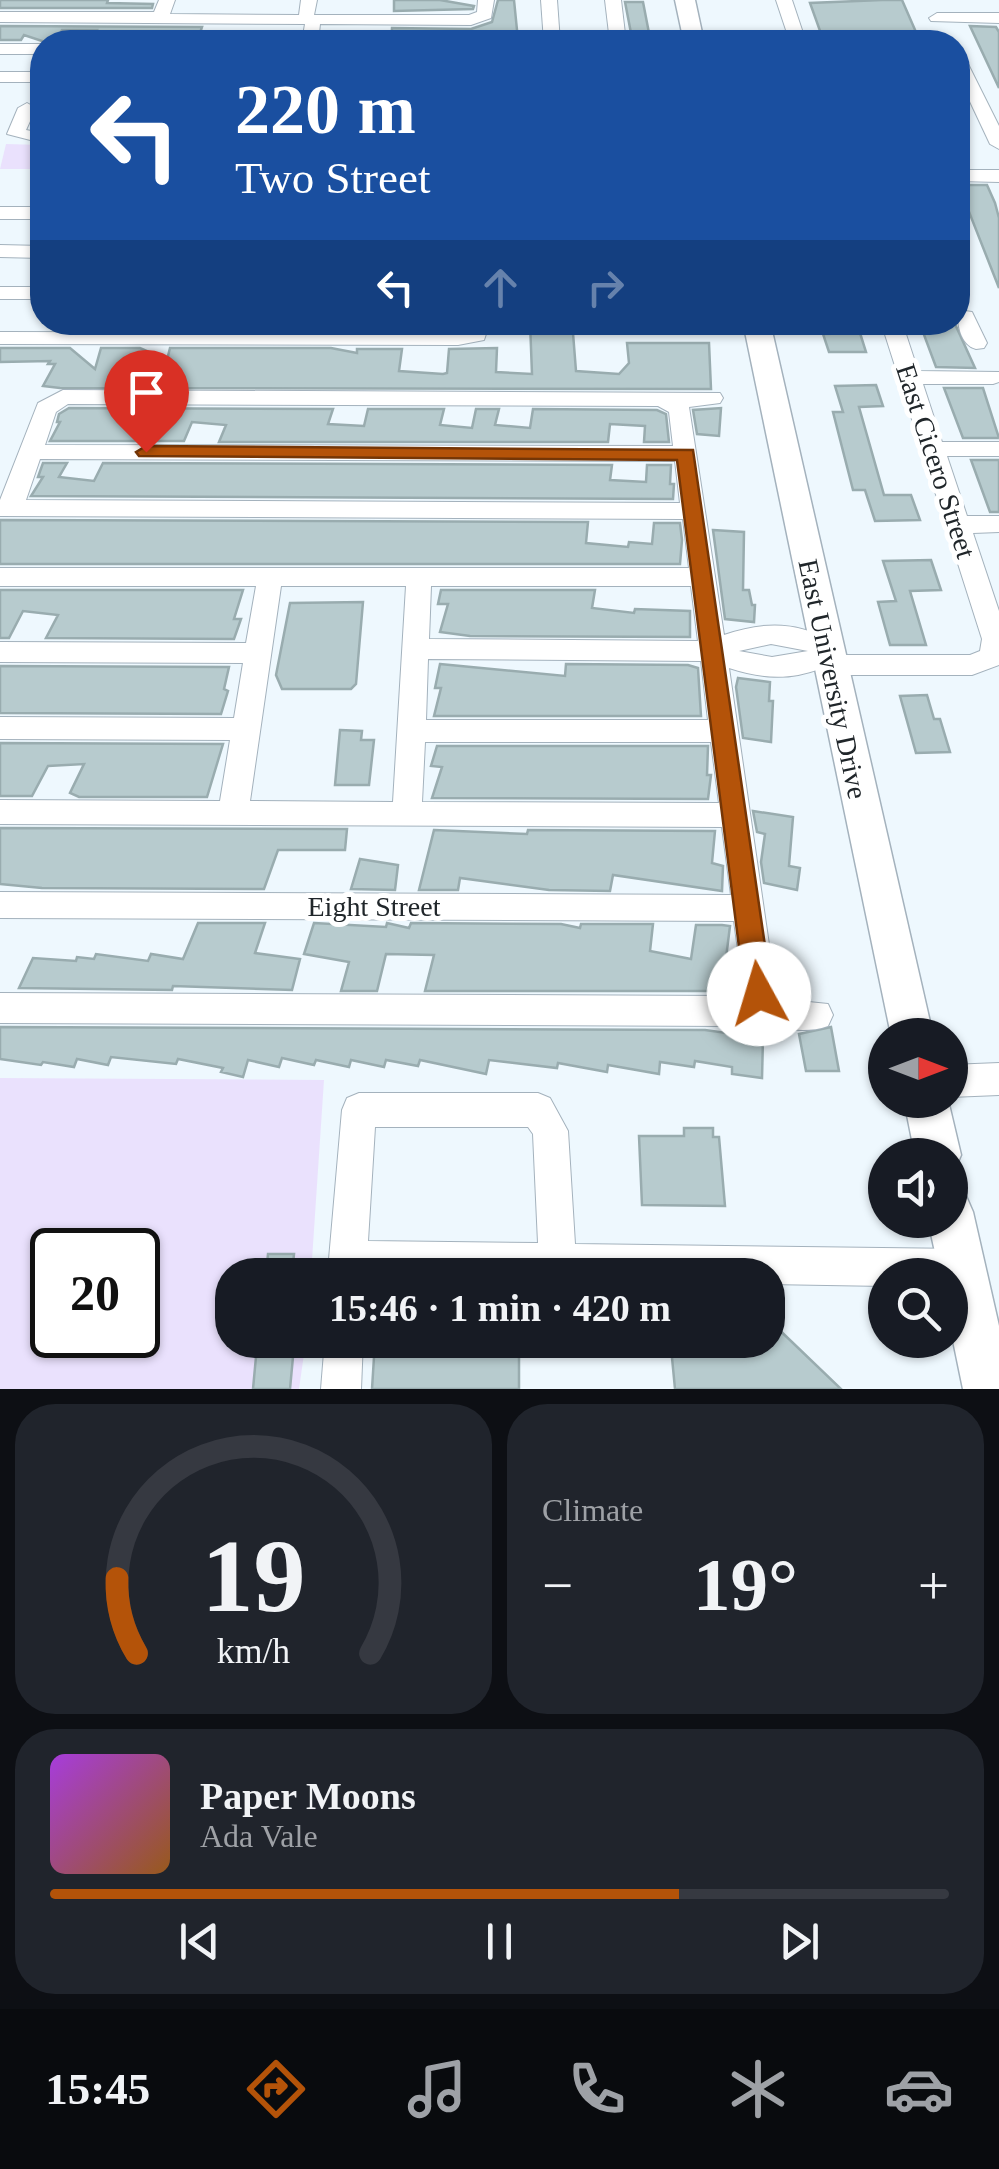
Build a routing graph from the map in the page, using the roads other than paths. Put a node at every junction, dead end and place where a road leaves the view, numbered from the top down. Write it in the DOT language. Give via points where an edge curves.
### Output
graph roads {
  1 [pos="166,0"];
  2 [pos="309,0"];
  3 [pos="486,0"];
  4 [pos="549,0"];
  5 [pos="613,0"];
  6 [pos="685,0"];
  7 [pos="784,0"];
  8 [pos="928,0"];
  9 [pos="0,17"];
  10 [pos="160,18"];
  11 [pos="999,18"];
  12 [pos="310,20"];
  13 [pos="312,30"];
  14 [pos="551,30"];
  15 [pos="617,30"];
  16 [pos="691,30"];
  17 [pos="794,30"];
  18 [pos="0,49"];
  19 [pos="30,49"];
  20 [pos="0,77"];
  21 [pos="30,77"];
  22 [pos="970,85"];
  23 [pos="973,91"];
  24 [pos="999,91"];
  25 [pos="0,108"];
  26 [pos="30,113"];
  27 [pos="0,124"];
  28 [pos="30,137"];
  29 [pos="999,144"];
  30 [pos="970,176"];
  31 [pos="999,176"];
  32 [pos="0,213"];
  33 [pos="30,213"];
  34 [pos="0,251"];
  35 [pos="30,252"];
  36 [pos="0,293"];
  37 [pos="30,293"];
  38 [pos="970,327"];
  39 [pos="473,335"];
  40 [pos="758,335"];
  41 [pos="895,335"];
  42 [pos="0,338"];
  43 [pos="976,343"];
  44 [pos="909,378"];
  45 [pos="993,378"];
  46 [pos="712,398"];
  47 [pos="666,401"];
  48 [pos="932,449"];
  49 [pos="999,449"];
  50 [pos="30,452"];
  51 [pos="686,454"];
  52 [pos="6,508"];
  53 [pos="694,511"];
  54 [pos="999,524"];
  55 [pos="957,525"];
  56 [pos="419,576"];
  57 [pos="0,577"];
  58 [pos="270,577"];
  59 [pos="703,577"];
  60 [pos="992,608"];
  61 [pos="416,649"];
  62 [pos="714,651"];
  63 [pos="0,652"];
  64 [pos="258,653"];
  65 [pos="828,658"];
  66 [pos="996,658"];
  67 [pos="0,728"];
  68 [pos="246,729"];
  69 [pos="412,731"];
  70 [pos="724,731"];
  71 [pos="0,812"];
  72 [pos="233,814"];
  73 [pos="407,814"];
  74 [pos="735,815"];
  75 [pos="0,905"];
  76 [pos="748,908"];
  77 [pos="0,1008"];
  78 [pos="740,1009"];
  79 [pos="816,1015"];
  80 [pos="908,1018"];
  81 [pos="999,1079"];
  82 [pos="968,1080"];
  83 [pos="349,1258"];
  84 [pos="558,1258"];
  85 [pos="785,1269"];
  86 [pos="868,1269"];
  87 [pos="968,1296"];
  88 [pos="343,1358"];
  89 [pos="341,1389"];
  90 [pos="988,1389"];
  1 -- 10 [label="street"];
  2 -- 12 [label="street"];
  3 -- 12 [label="street" via="485,16 475,20"];
  4 -- 14 [label="street"];
  5 -- 15 [label="street"];
  6 -- 16 [label="main road"];
  7 -- 17 [label="street"];
  8 -- 11 [label="street" via="940,24"];
  9 -- 10 [label="street"];
  10 -- 12 [label="street"];
  12 -- 13 [label="street"];
  18 -- 19 [label="street"];
  20 -- 21 [label="street"];
  22 -- 23 [label="street"];
  23 -- 24 [label="street"];
  23 -- 29 [label="street"];
  25 -- 26 [label="street"];
  26 -- 27 [label="street"];
  26 -- 28 [label="street" via="16,132"];
  30 -- 31 [label="street"];
  32 -- 33 [label="street"];
  34 -- 35 [label="street"];
  36 -- 37 [label="street"];
  38 -- 43 [label="street"];
  39 -- 42 [label="street"];
  40 -- 65 [label="main road, East University Drive"];
  41 -- 44 [label="street, East Cicero Street"];
  44 -- 45 [label="street"];
  44 -- 48 [label="street, East Cicero Street"];
  46 -- 47 [label="street"];
  47 -- 50 [label="street" via="70,397 48,404"];
  47 -- 51 [label="street" via="680,412"];
  48 -- 49 [label="street"];
  48 -- 55 [label="street, East Cicero Street"];
  50 -- 51 [label="street"];
  50 -- 52 [label="street"];
  51 -- 53 [label="street"];
  52 -- 53 [label="street"];
  53 -- 59 [label="street"];
  54 -- 55 [label="street"];
  55 -- 60 [label="street, East Cicero Street"];
  56 -- 58 [label="street"];
  56 -- 59 [label="street"];
  56 -- 61 [label="street"];
  57 -- 58 [label="street"];
  58 -- 64 [label="street"];
  59 -- 62 [label="street"];
  60 -- 66 [label="street, East Cicero Street"];
  61 -- 62 [label="street"];
  61 -- 69 [label="street"];
  62 -- 65 [label="street" via="787,668"];
  62 -- 70 [label="street"];
  63 -- 64 [label="street"];
  64 -- 68 [label="street"];
  65 -- 66 [label="street" via="972,665"];
  65 -- 80 [label="main road, East University Drive"];
  67 -- 68 [label="street"];
  68 -- 72 [label="street"];
  69 -- 70 [label="street"];
  69 -- 73 [label="street"];
  70 -- 74 [label="street"];
  71 -- 72 [label="street"];
  72 -- 73 [label="street"];
  73 -- 74 [label="street"];
  74 -- 76 [label="street"];
  75 -- 76 [label="street, Eight Street"];
  76 -- 78 [label="street" via="759,986"];
  77 -- 78 [label="street"];
  78 -- 79 [label="street"];
  81 -- 82 [label="street"];
  83 -- 84 [label="street" via="359,1110 483,1107 538,1110 550,1131"];
  85 -- 86 [label="street"];
  87 -- 90 [label="main road"];
  88 -- 89 [label="street"];
}
